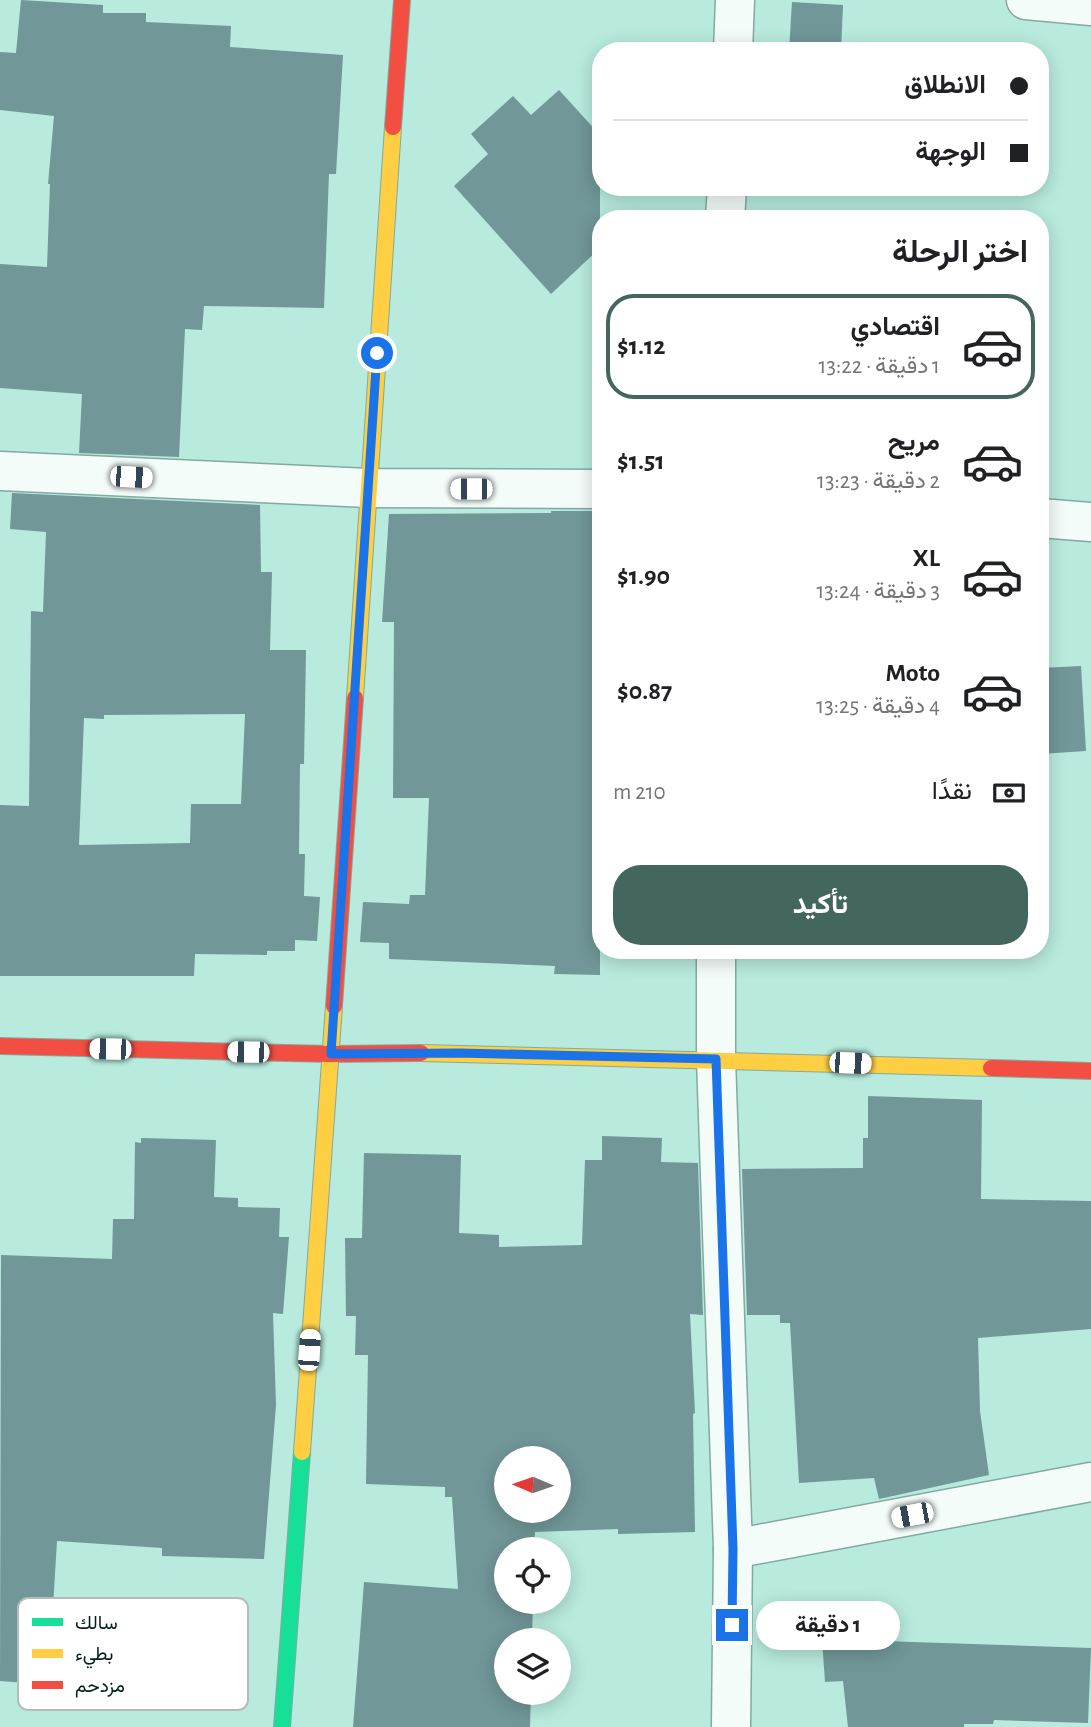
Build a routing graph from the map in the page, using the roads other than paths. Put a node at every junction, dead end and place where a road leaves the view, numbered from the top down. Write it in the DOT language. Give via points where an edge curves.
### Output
graph roads {
  1 [pos="402,0"];
  2 [pos="736,0"];
  3 [pos="1026,0"];
  4 [pos="1091,6"];
  5 [pos="734,42"];
  6 [pos="0,471"];
  7 [pos="368,488"];
  8 [pos="592,489"];
  9 [pos="1049,518"];
  10 [pos="1091,522"];
  11 [pos="716,959"];
  12 [pos="0,1046"];
  13 [pos="331,1054"];
  14 [pos="716,1059"];
  15 [pos="1091,1071"];
  16 [pos="1091,1482"];
  17 [pos="733,1549"];
  18 [pos="282,1727"];
  19 [pos="731,1727"];
  1 -- 7 [label="street"];
  2 -- 5 [label="street"];
  3 -- 4 [label="street"];
  6 -- 7 [label="street"];
  7 -- 8 [label="street"];
  7 -- 13 [label="street"];
  9 -- 10 [label="street"];
  11 -- 14 [label="street"];
  12 -- 13 [label="street"];
  13 -- 14 [label="street"];
  13 -- 18 [label="street"];
  14 -- 15 [label="street"];
  14 -- 17 [label="street"];
  16 -- 17 [label="street"];
  17 -- 19 [label="street"];
}
